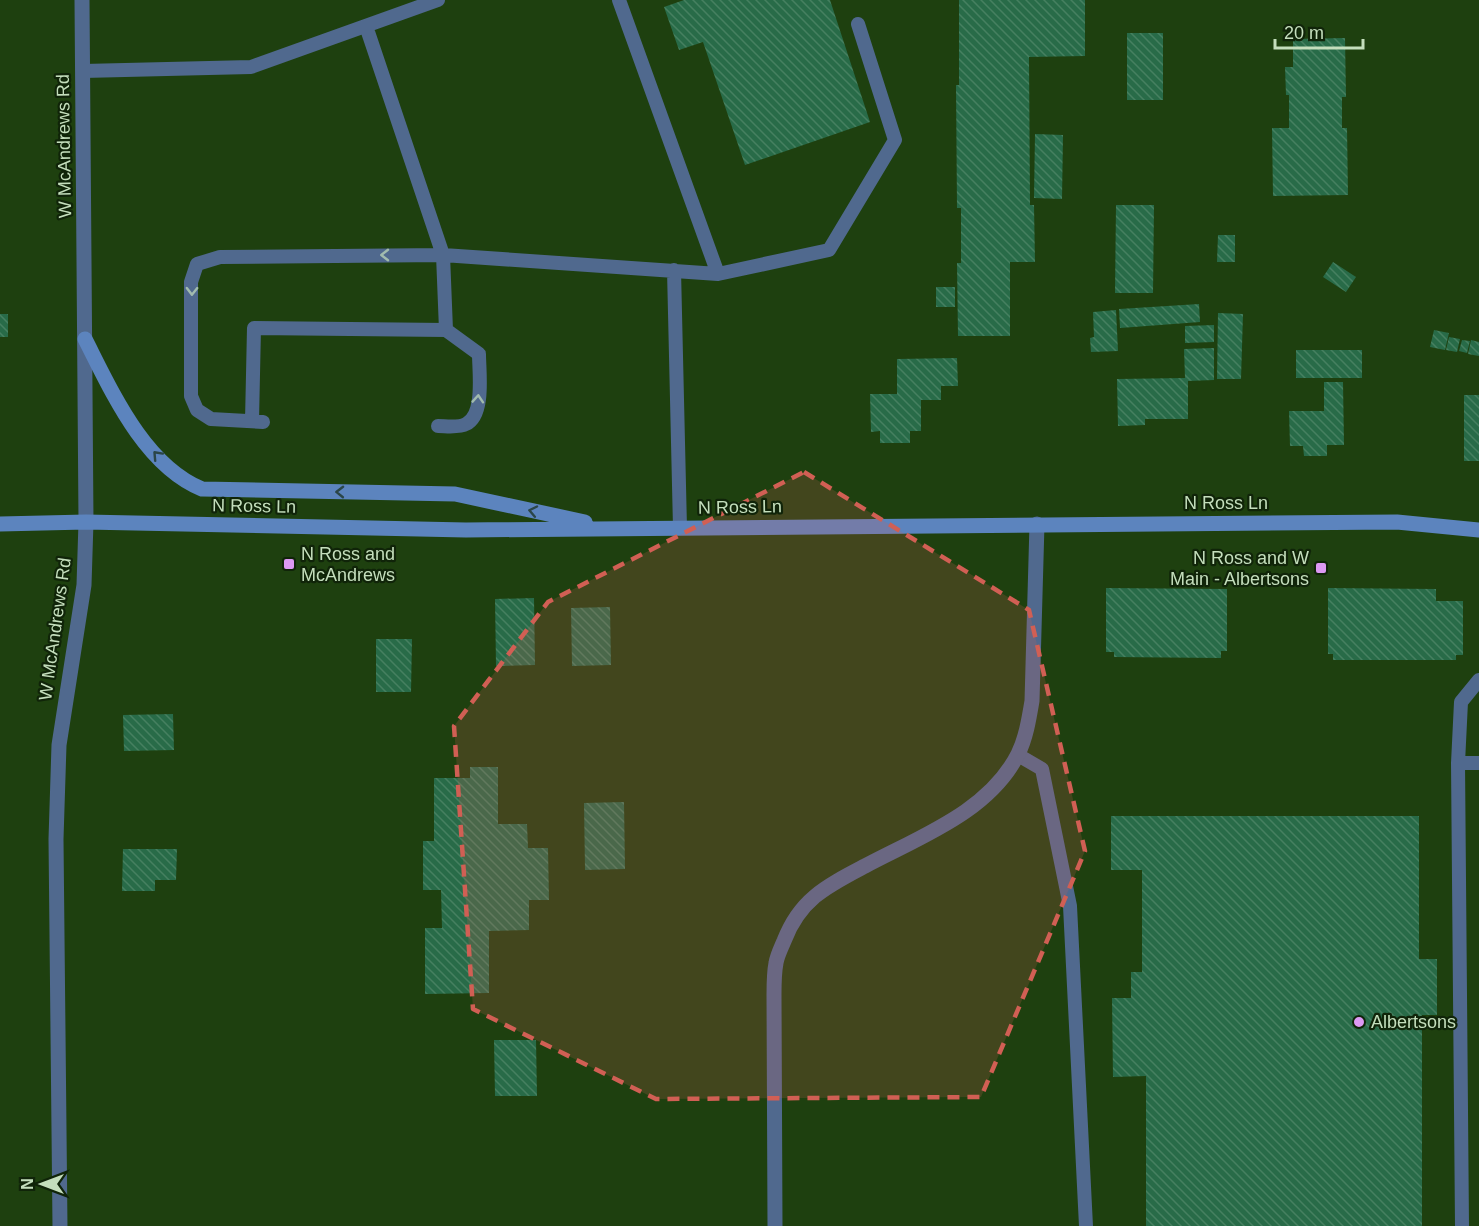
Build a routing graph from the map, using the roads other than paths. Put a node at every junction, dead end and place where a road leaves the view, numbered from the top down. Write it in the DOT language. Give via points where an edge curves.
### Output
graph roads {
  1 [pos="82,0"];
  2 [pos="438,0"];
  3 [pos="619,0"];
  4 [pos="858,24"];
  5 [pos="366,26"];
  6 [pos="82,71"];
  7 [pos="443,255"];
  8 [pos="674,270"];
  9 [pos="718,274"];
  10 [pos="446,330"];
  11 [pos="85,339"];
  12 [pos="438,426"];
  13 [pos="87,522"];
  14 [pos="0,524"];
  15 [pos="1037,524"];
  16 [pos="611,528"];
  17 [pos="680,528"];
  18 [pos="1479,530"];
  19 [pos="1479,680"];
  20 [pos="1018,754"];
  21 [pos="1458,763"];
  22 [pos="1479,763"];
  23 [pos="60,1226"];
  24 [pos="775,1226"];
  25 [pos="1086,1226"];
  26 [pos="1462,1226"];
  1 -- 6 [label="street, W McAndrews Rd"];
  2 -- 5 [label="lane"];
  3 -- 9 [label="lane"];
  4 -- 9 [label="lane" via="896,140 829,250"];
  5 -- 6 [label="lane" via="250,67"];
  5 -- 7 [label="lane"];
  6 -- 11 [label="street, W McAndrews Rd"];
  7 -- 8 [label="lane"];
  7 -- 10 [label="lane"];
  7 -- 10 [label="lane, one-way" via="220,257 197,264 191,282 191,396 197,410 211,419 257,422 254,328"];
  8 -- 9 [label="lane"];
  8 -- 17 [label="lane"];
  12 -- 10 [label="lane, one-way" via="465,426 475,417 479,405 479,354"];
  11 -- 13 [label="street, W McAndrews Rd"];
  16 -- 11 [label="main road, one-way" via="454,494 202,489 187,483 145,442 125,415"];
  13 -- 14 [label="main road, N Ross Ln"];
  13 -- 16 [label="main road, N Ross Ln" via="466,530"];
  13 -- 23 [label="street, W McAndrews Rd" via="84,585 58,757"];
  15 -- 17 [label="main road, N Ross Ln"];
  15 -- 18 [label="main road, N Ross Ln" via="1398,522"];
  15 -- 20 [label="street" via="1032,701"];
  16 -- 17 [label="main road, N Ross Ln"];
  19 -- 21 [label="lane" via="1461,702"];
  20 -- 24 [label="street" via="981,801 825,887 803,907 787,934 776,962 774,995"];
  20 -- 25 [label="lane" via="1042,769 1070,906"];
  21 -- 22 [label="lane"];
  21 -- 26 [label="lane"];
}
